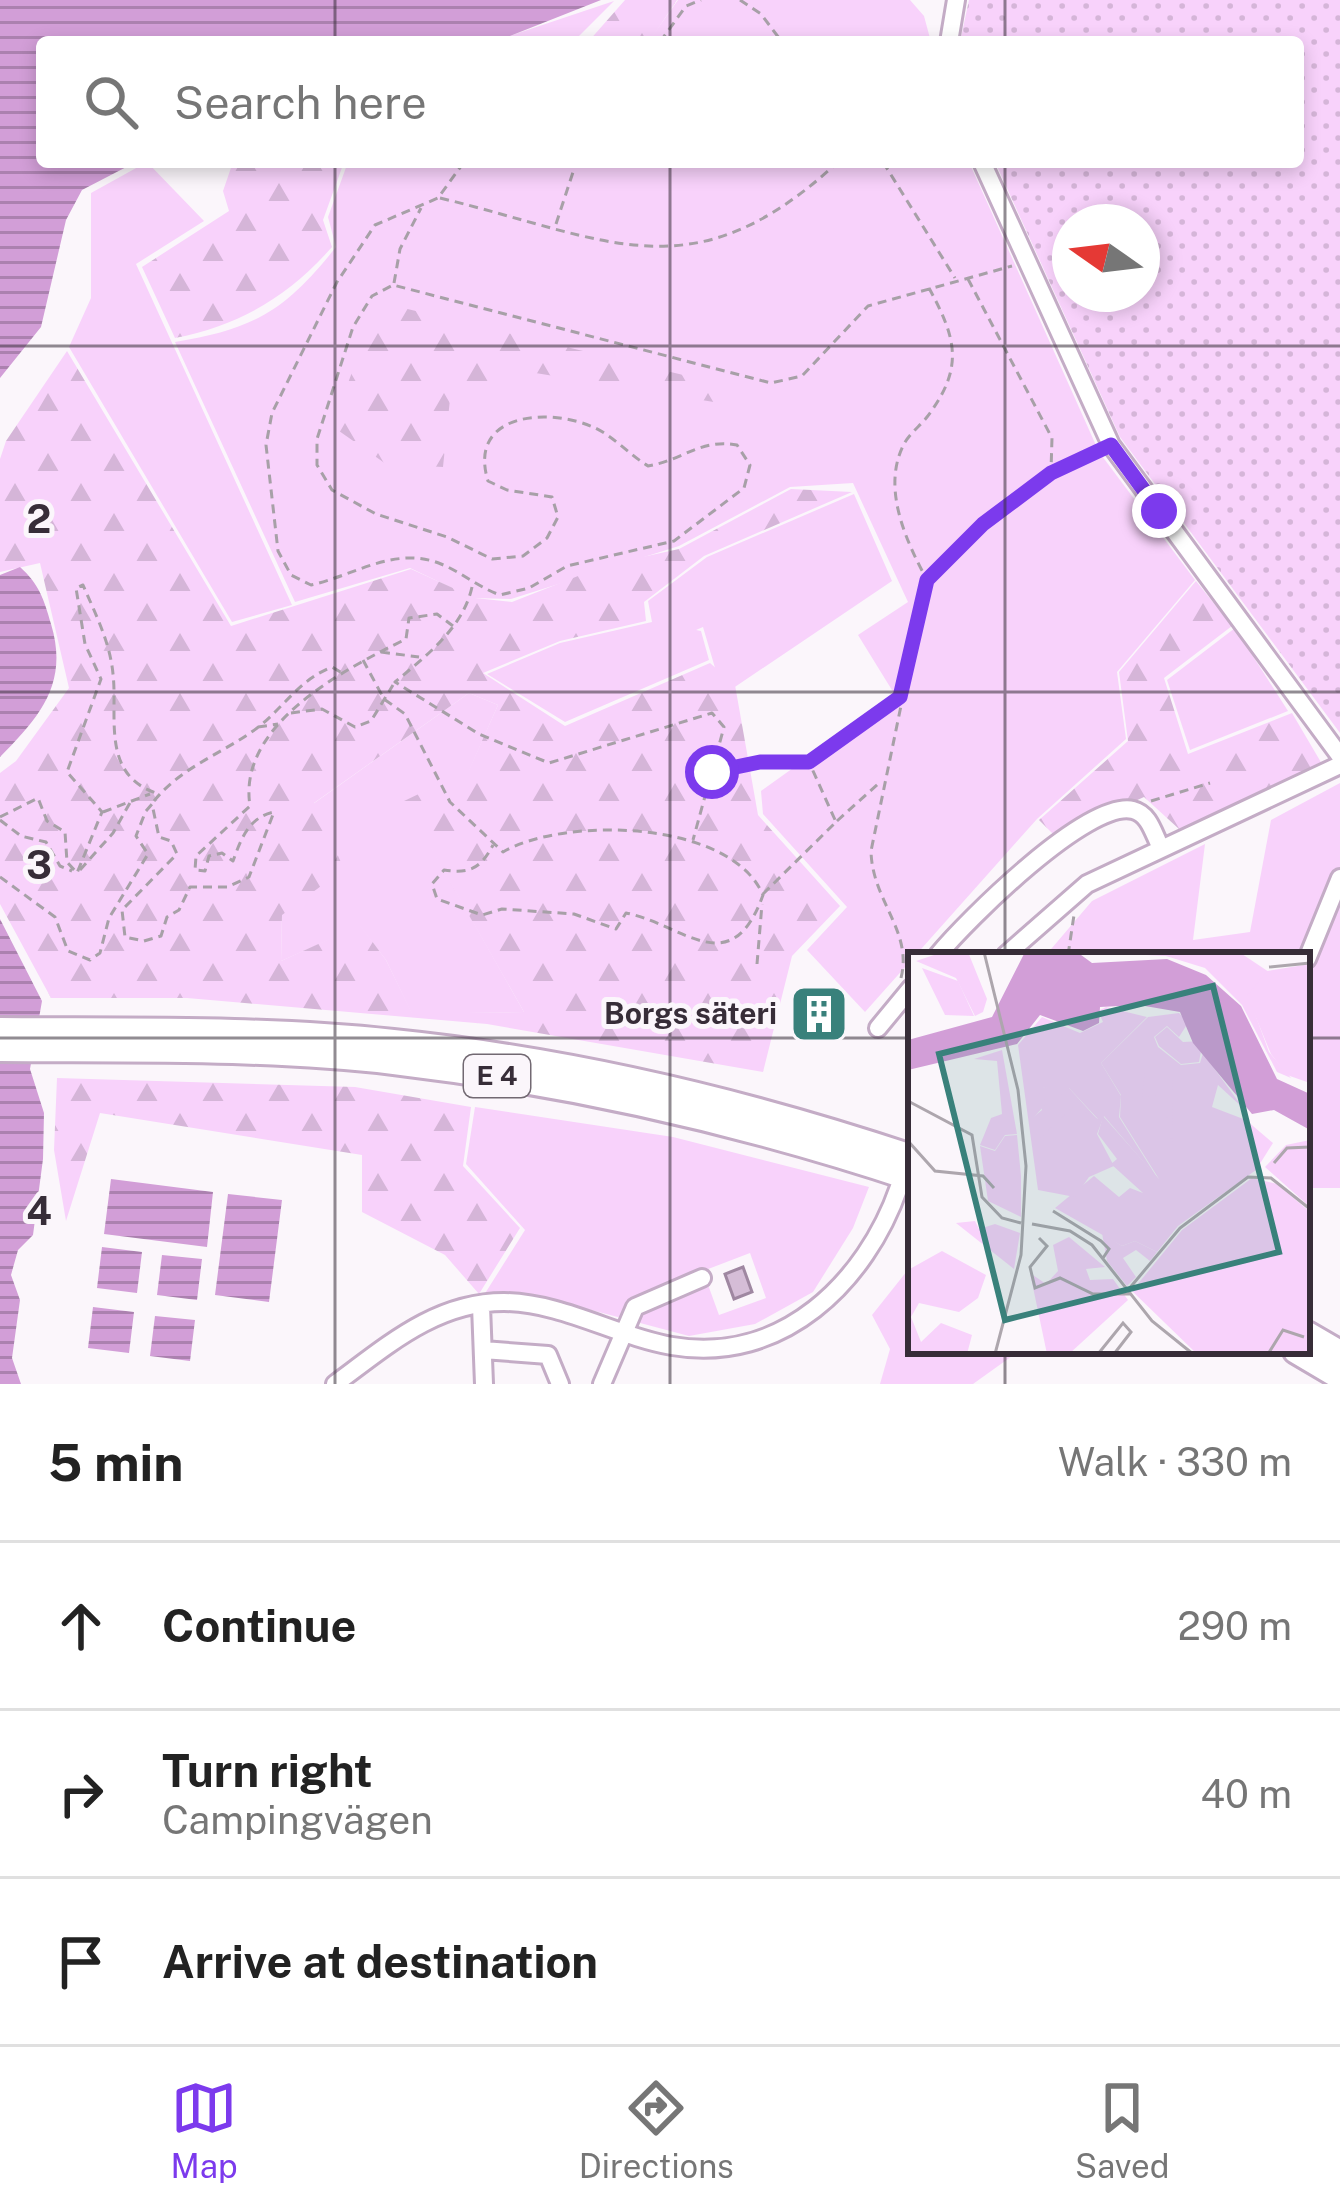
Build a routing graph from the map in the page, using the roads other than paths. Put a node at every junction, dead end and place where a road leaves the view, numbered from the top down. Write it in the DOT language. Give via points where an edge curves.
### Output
graph roads {
  1 [pos="956,0"];
  2 [pos="950,36"];
  3 [pos="985,168"];
  4 [pos="1340,756"];
  5 [pos="1340,765"];
  6 [pos="1160,846"];
  7 [pos="1340,878"];
  8 [pos="940,952"];
  9 [pos="1009,952"];
  10 [pos="1310,952"];
  11 [pos="908,992"];
  12 [pos="878,1028"];
  13 [pos="0,1030"];
  14 [pos="71,1040"];
  15 [pos="0,1049"];
  16 [pos="908,1155"];
  17 [pos="905,1182"];
  18 [pos="702,1278"];
  19 [pos="481,1306"];
  20 [pos="622,1331"];
  21 [pos="1310,1336"];
  22 [pos="483,1349"];
  23 [pos="1340,1353"];
  24 [pos="1301,1354"];
  25 [pos="1340,1376"];
  26 [pos="335,1384"];
  27 [pos="484,1384"];
  28 [pos="560,1384"];
  29 [pos="602,1384"];
  1 -- 2 [label="street"];
  3 -- 4 [label="street" via="1111,445"];
  5 -- 6 [label="street"];
  6 -- 8 [label="street" via="1147,817 1126,808 1029,864"];
  6 -- 9 [label="street" via="1077,892"];
  7 -- 10 [label="street"];
  11 -- 12 [label="street"];
  13 -- 14 [label="highway, E 4"];
  14 -- 15 [label="highway, E 4"];
  14 -- 16 [label="highway, E 4" via="263,1032 503,1057 714,1099"];
  14 -- 17 [label="highway, E 4" via="522,1080 711,1118"];
  17 -- 20 [label="street" via="854,1276 779,1331 729,1345 675,1347"];
  18 -- 20 [label="street" via="650,1296"];
  19 -- 20 [label="street" via="503,1302"];
  19 -- 22 [label="street"];
  19 -- 26 [label="street" via="425,1319"];
  20 -- 29 [label="street"];
  21 -- 23 [label="highway"];
  22 -- 27 [label="street"];
  22 -- 28 [label="street" via="548,1355"];
  24 -- 25 [label="highway"];
}
